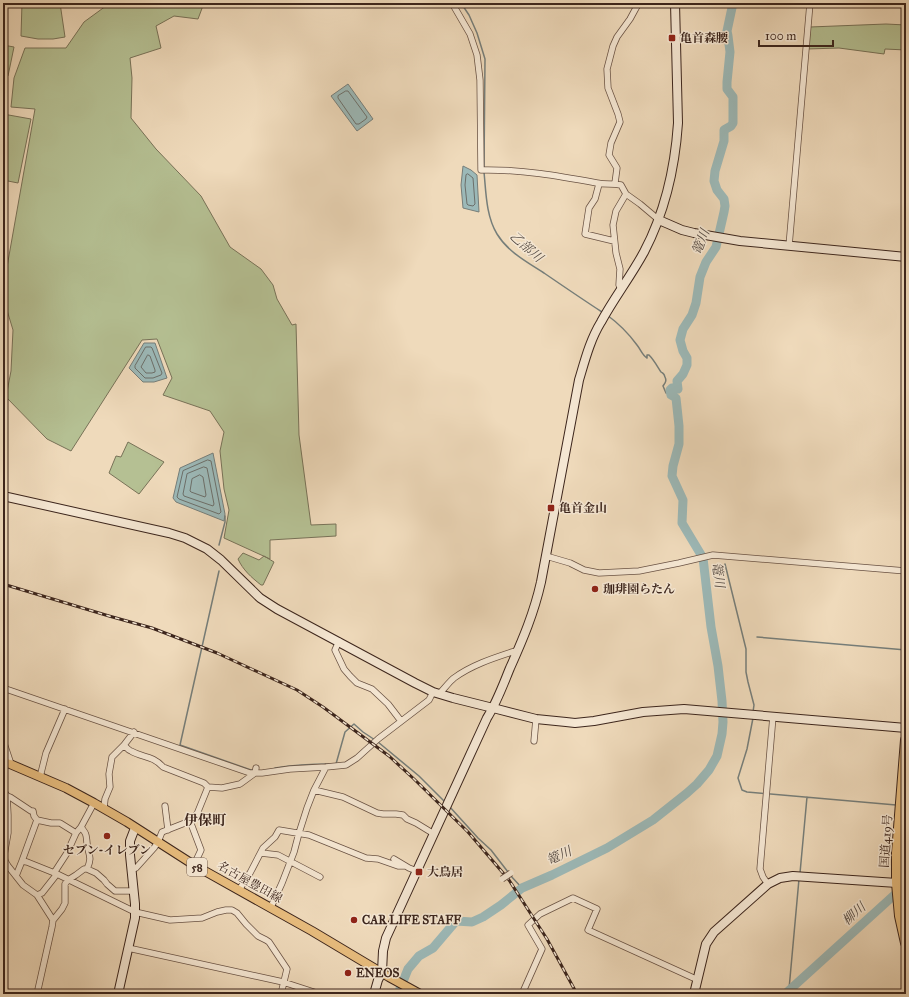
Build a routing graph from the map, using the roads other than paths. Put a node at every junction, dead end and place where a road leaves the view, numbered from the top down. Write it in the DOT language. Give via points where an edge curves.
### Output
graph roads {
  1 [pos="452,3"];
  2 [pos="639,3"];
  3 [pos="675,3"];
  4 [pos="810,3"];
  5 [pos="615,183"];
  6 [pos="599,184"];
  7 [pos="626,194"];
  8 [pos="659,220"];
  9 [pos="614,241"];
  10 [pos="789,246"];
  11 [pos="906,257"];
  12 [pos="621,289"];
  13 [pos="3,496"];
  14 [pos="546,556"];
  15 [pos="906,571"];
  16 [pos="339,641"];
  17 [pos="518,650"];
  18 [pos="3,688"];
  19 [pos="436,693"];
  20 [pos="493,708"];
  21 [pos="65,709"];
  22 [pos="773,716"];
  23 [pos="536,719"];
  24 [pos="401,721"];
  25 [pos="906,728"];
  26 [pos="134,732"];
  27 [pos="3,740"];
  28 [pos="906,740"];
  29 [pos="534,741"];
  30 [pos="124,745"];
  31 [pos="6,763"];
  32 [pos="326,767"];
  33 [pos="255,771"];
  34 [pos="40,777"];
  35 [pos="208,787"];
  36 [pos="3,790"];
  37 [pos="314,790"];
  38 [pos="6,796"];
  39 [pos="94,803"];
  40 [pos="165,806"];
  41 [pos="104,808"];
  42 [pos="37,820"];
  43 [pos="190,821"];
  44 [pos="81,827"];
  45 [pos="135,828"];
  46 [pos="168,830"];
  47 [pos="76,833"];
  48 [pos="299,833"];
  49 [pos="434,834"];
  50 [pos="158,842"];
  51 [pos="261,853"];
  52 [pos="394,859"];
  53 [pos="22,861"];
  54 [pos="290,862"];
  55 [pos="194,865"];
  56 [pos="405,866"];
  57 [pos="87,869"];
  58 [pos="131,870"];
  59 [pos="417,871"];
  60 [pos="55,873"];
  61 [pos="511,873"];
  62 [pos="16,876"];
  63 [pos="320,877"];
  64 [pos="502,879"];
  65 [pos="68,880"];
  66 [pos="768,884"];
  67 [pos="898,887"];
  68 [pos="240,890"];
  69 [pos="134,891"];
  70 [pos="37,895"];
  71 [pos="271,907"];
  72 [pos="135,912"];
  73 [pos="53,920"];
  74 [pos="906,942"];
  75 [pos="128,948"];
  76 [pos="385,974"];
  77 [pos="698,980"];
  78 [pos="284,982"];
  79 [pos="37,994"];
  80 [pos="118,994"];
  81 [pos="281,994"];
  82 [pos="320,994"];
  83 [pos="374,994"];
  84 [pos="420,994"];
  85 [pos="522,994"];
  86 [pos="694,994"];
  1 -- 6 [label="street" via="470,34 477,55 480,80 481,170 521,171"];
  2 -- 5 [label="street" via="612,46 607,69 608,88 620,122 609,155 617,168"];
  3 -- 8 [label="street" via="678,123 676,152"];
  4 -- 10 [label="street"];
  5 -- 6 [label="street"];
  5 -- 7 [label="street" via="621,185"];
  6 -- 9 [label="street" via="595,199 589,208 585,234"];
  7 -- 8 [label="street"];
  7 -- 9 [label="street" via="616,211"];
  8 -- 10 [label="street" via="694,233"];
  8 -- 12 [label="street" via="642,256"];
  9 -- 12 [label="street" via="620,265"];
  10 -- 11 [label="street"];
  12 -- 14 [label="street" via="604,316 586,354"];
  13 -- 16 [label="street" via="169,532 185,538 215,555 260,598"];
  14 -- 15 [label="street" via="599,573 639,571 713,555"];
  14 -- 17 [label="street" via="534,612"];
  16 -- 19 [label="street"];
  16 -- 24 [label="street" via="335,650 344,669 357,683 372,689"];
  17 -- 19 [label="street" via="471,668 453,678"];
  17 -- 20 [label="street"];
  18 -- 21 [label="street"];
  19 -- 20 [label="street"];
  19 -- 24 [label="street"];
  20 -- 23 [label="street"];
  20 -- 49 [label="street"];
  21 -- 26 [label="street"];
  21 -- 34 [label="street" via="46,753"];
  22 -- 23 [label="street" via="684,709 643,712 575,723"];
  22 -- 25 [label="street"];
  22 -- 66 [label="street" via="760,869"];
  23 -- 29 [label="street"];
  24 -- 32 [label="street" via="357,758 346,764"];
  26 -- 30 [label="street"];
  26 -- 33 [label="street" via="250,773"];
  27 -- 31 [label="street" via="10,761"];
  28 -- 67 [label="highway, 国道419号" via="897,853"];
  30 -- 35 [label="street" via="130,751 153,759 163,767 204,783"];
  30 -- 41 [label="street" via="112,757 110,787"];
  31 -- 34 [label="main road, 名古屋豊田線 / 58"];
  32 -- 33 [label="street" via="262,773"];
  32 -- 37 [label="street"];
  33 -- 35 [label="street" via="240,784 222,788"];
  34 -- 39 [label="main road, 名古屋豊田線 / 58"];
  35 -- 43 [label="street" via="197,814"];
  36 -- 38 [label="street"];
  37 -- 48 [label="street"];
  37 -- 49 [label="street" via="343,797 377,813 403,815"];
  38 -- 42 [label="street" via="33,811"];
  38 -- 62 [label="street" via="8,833 5,861"];
  39 -- 41 [label="main road, 名古屋豊田線 / 58"];
  39 -- 44 [label="street"];
  40 -- 46 [label="street"];
  41 -- 45 [label="main road, 名古屋豊田線 / 58"];
  42 -- 47 [label="street" via="60,823"];
  42 -- 53 [label="street"];
  43 -- 46 [label="street"];
  43 -- 55 [label="street" via="201,850"];
  44 -- 47 [label="street"];
  44 -- 57 [label="street" via="87,836 90,854"];
  45 -- 50 [label="main road, 名古屋豊田線 / 58"];
  45 -- 58 [label="street" via="130,847"];
  46 -- 50 [label="street" via="162,832"];
  47 -- 60 [label="street"];
  48 -- 51 [label="street" via="279,830"];
  48 -- 54 [label="street"];
  48 -- 56 [label="street" via="366,858"];
  49 -- 59 [label="street"];
  50 -- 55 [label="main road, 名古屋豊田線 / 58"];
  50 -- 58 [label="street" via="136,868"];
  51 -- 54 [label="street" via="278,856"];
  51 -- 68 [label="street"];
  52 -- 56 [label="street"];
  53 -- 60 [label="street"];
  53 -- 62 [label="street"];
  54 -- 63 [label="street"];
  54 -- 71 [label="street"];
  55 -- 68 [label="main road, 名古屋豊田線 / 58"];
  56 -- 59 [label="street"];
  57 -- 65 [label="street"];
  57 -- 69 [label="street" via="100,876 116,891"];
  58 -- 69 [label="street"];
  59 -- 76 [label="street" via="385,941"];
  60 -- 65 [label="street"];
  60 -- 70 [label="street" via="42,893"];
  61 -- 64 [label="street, bridge"];
  62 -- 70 [label="street"];
  65 -- 72 [label="street"];
  65 -- 73 [label="street" via="65,884 65,903"];
  66 -- 67 [label="street" via="792,876"];
  66 -- 77 [label="street" via="714,932 706,944"];
  67 -- 74 [label="highway, 国道419号" via="900,916"];
  68 -- 71 [label="main road, 名古屋豊田線 / 58"];
  69 -- 72 [label="street"];
  70 -- 73 [label="street"];
  71 -- 76 [label="main road, 名古屋豊田線 / 58"];
  72 -- 75 [label="street"];
  72 -- 78 [label="street" via="170,920 202,918 232,910 275,950 287,969"];
  73 -- 79 [label="street"];
  75 -- 78 [label="street"];
  75 -- 80 [label="street"];
  76 -- 83 [label="street" via="378,980"];
  76 -- 84 [label="main road, 名古屋豊田線 / 58"];
  77 -- 85 [label="street" via="588,930 597,909 573,898 540,914 528,925 542,949"];
  77 -- 86 [label="street"];
  78 -- 81 [label="street"];
  78 -- 82 [label="street"];
}
